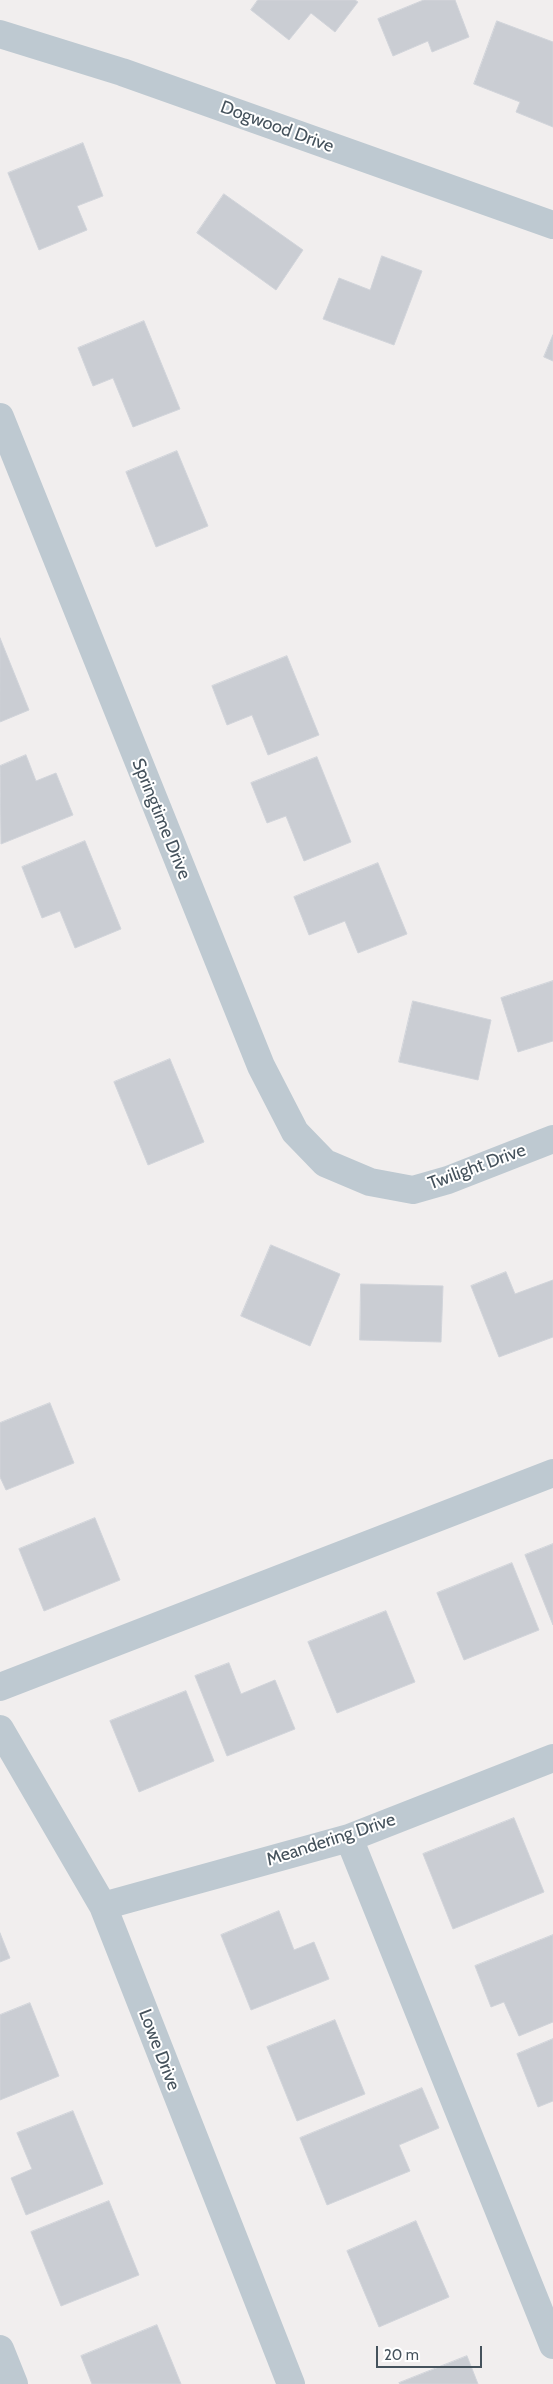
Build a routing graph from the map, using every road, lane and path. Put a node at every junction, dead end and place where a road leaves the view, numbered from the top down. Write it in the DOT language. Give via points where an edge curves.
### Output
graph roads {
  1 [pos="0,34"];
  2 [pos="553,225"];
  3 [pos="0,417"];
  4 [pos="553,1139"];
  5 [pos="370,1182"];
  6 [pos="553,1473"];
  7 [pos="0,1687"];
  8 [pos="0,1729"];
  9 [pos="553,1758"];
  10 [pos="349,1838"];
  11 [pos="103,1906"];
  12 [pos="553,2345"];
  13 [pos="0,2349"];
  14 [pos="14,2384"];
  15 [pos="291,2384"];
  1 -- 2 [label="street, Dogwood Drive" via="122,72"];
  3 -- 5 [label="street, Springtime Drive" via="261,1066 295,1132 325,1163"];
  4 -- 5 [label="street, Twilight Drive" via="448,1180 413,1190"];
  6 -- 7 [label="street"];
  8 -- 11 [label="street, Lowe Drive"];
  9 -- 10 [label="street, Meandering Drive"];
  10 -- 11 [label="street, Meandering Drive"];
  10 -- 12 [label="street"];
  11 -- 15 [label="street, Lowe Drive"];
  13 -- 14 [label="street"];
}
